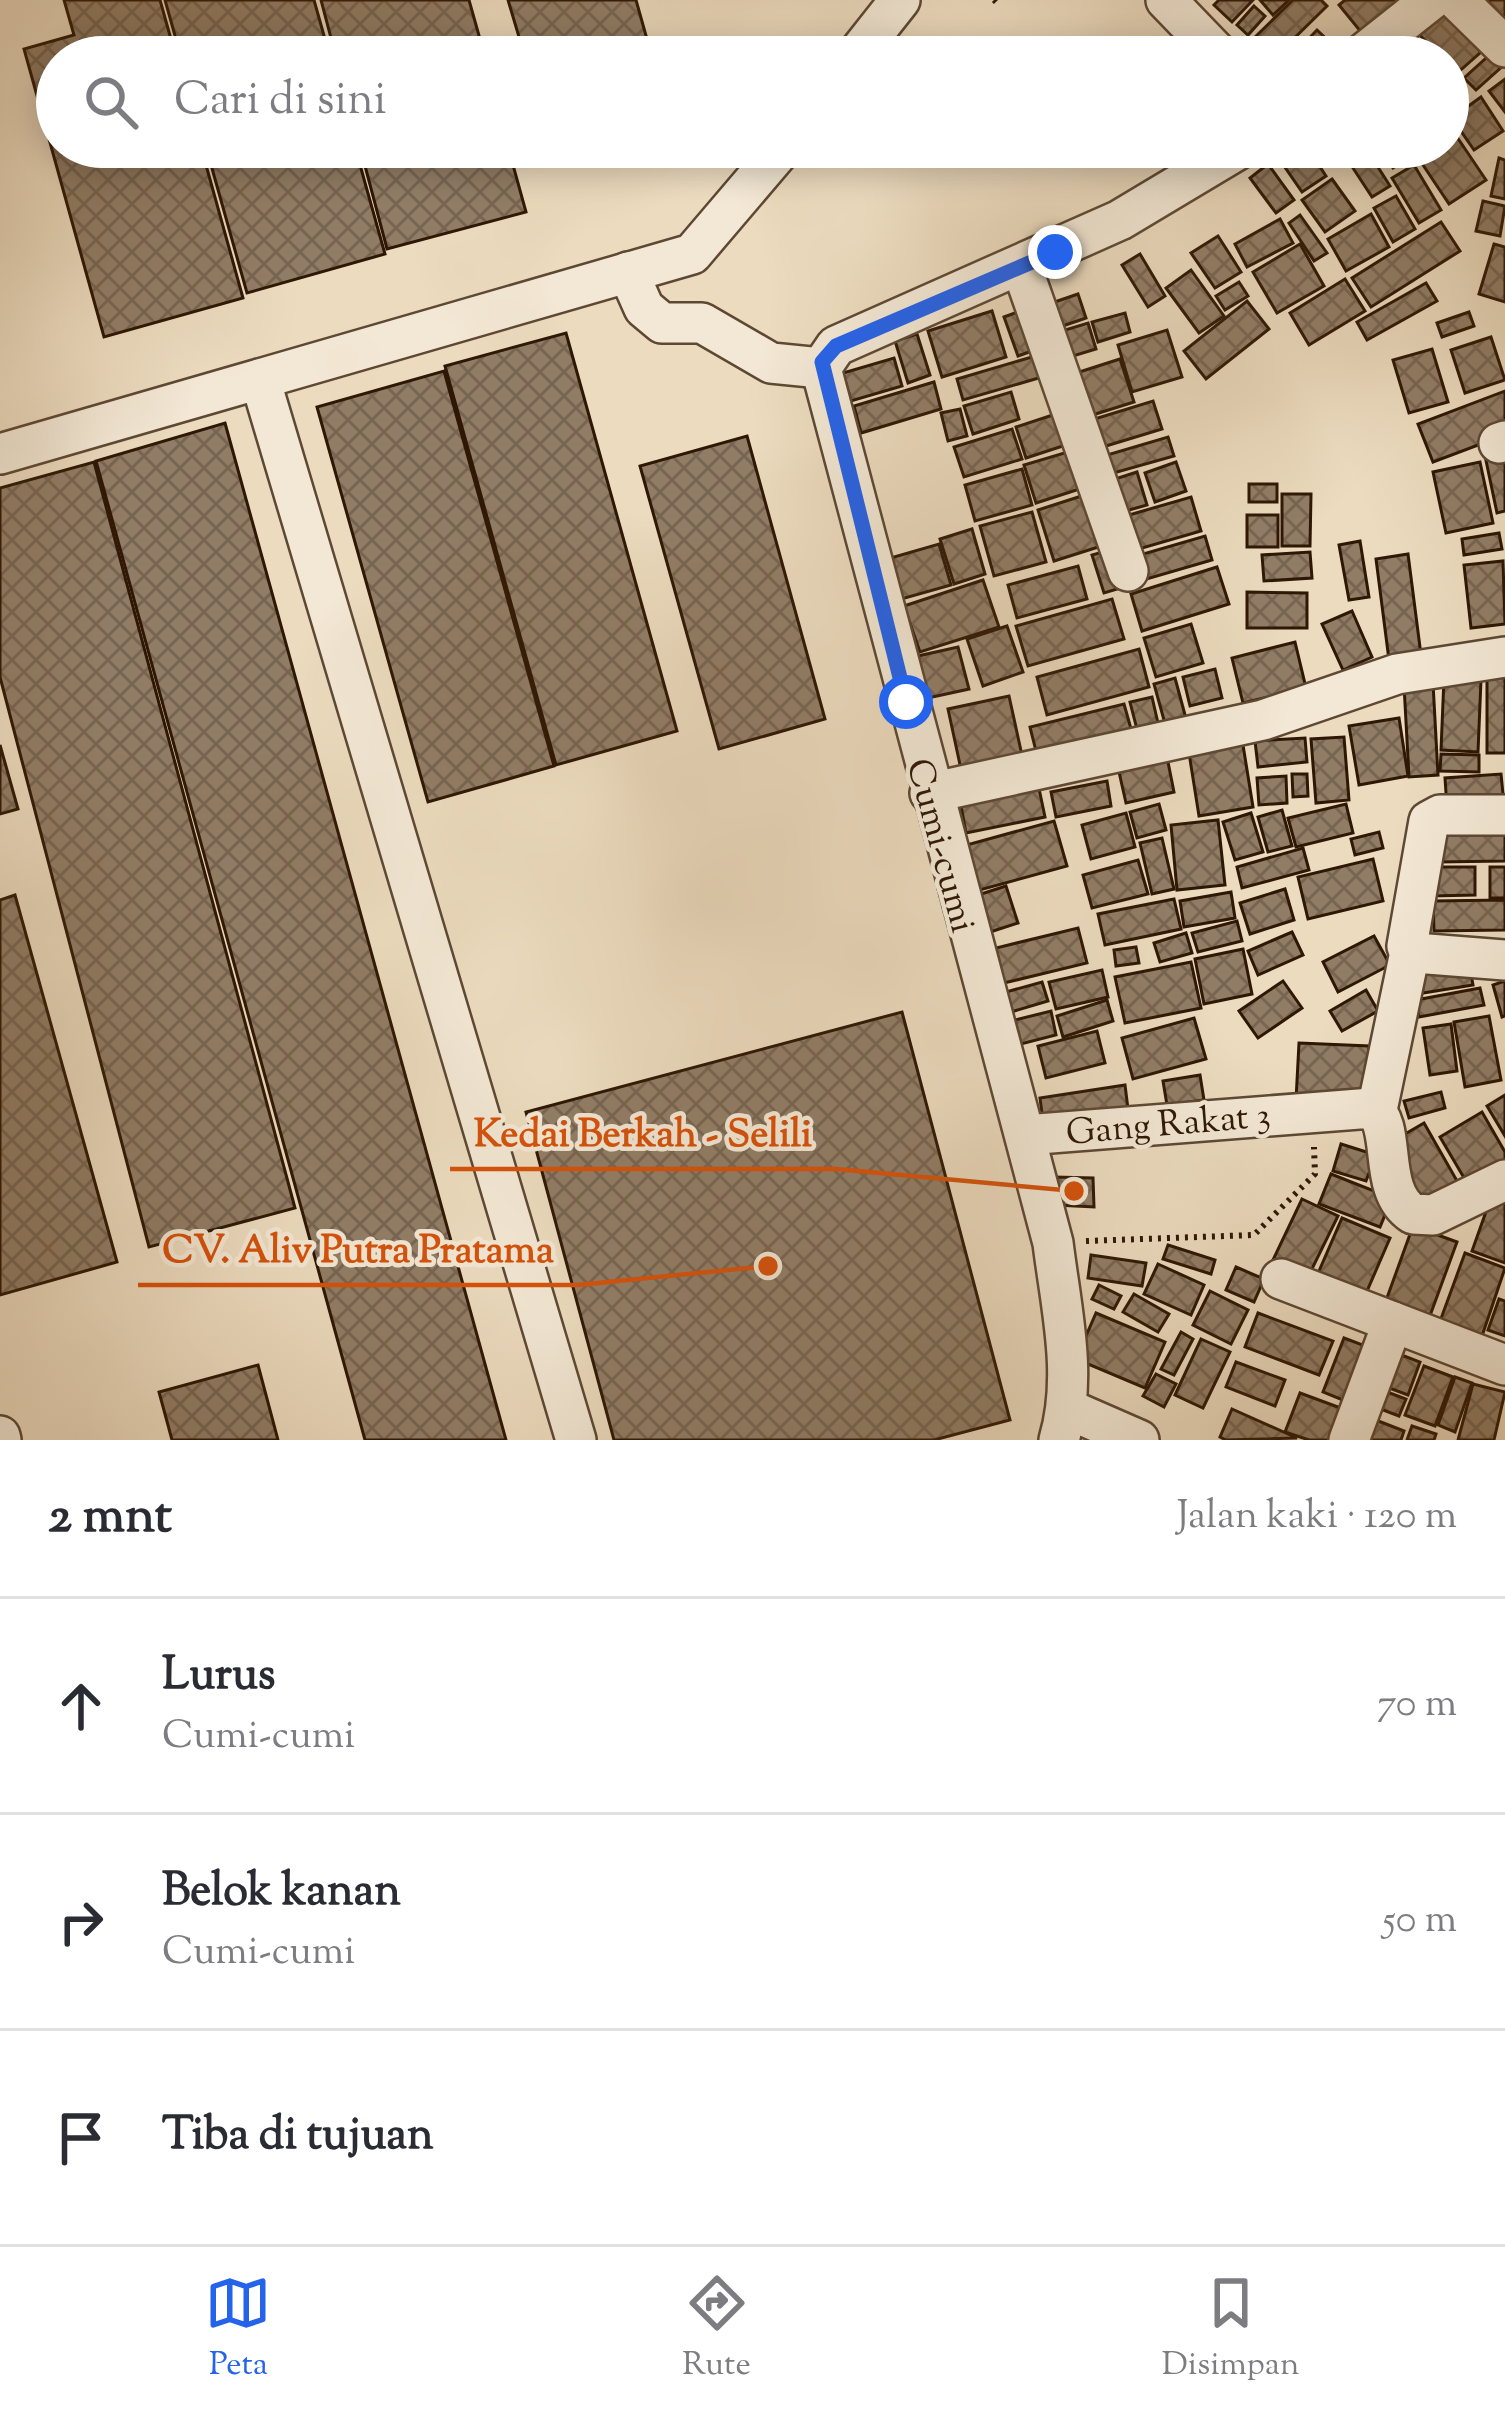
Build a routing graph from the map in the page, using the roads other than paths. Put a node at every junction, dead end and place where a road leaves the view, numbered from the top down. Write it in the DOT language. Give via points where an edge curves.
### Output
graph roads {
  1 [pos="900,0"];
  2 [pos="1166,0"];
  3 [pos="1431,0"];
  4 [pos="1457,0"];
  5 [pos="872,36"];
  6 [pos="1201,36"];
  7 [pos="1386,36"];
  8 [pos="1505,47"];
  9 [pos="765,168"];
  10 [pos="1214,168"];
  11 [pos="1022,268"];
  12 [pos="628,272"];
  13 [pos="821,368"];
  14 [pos="260,379"];
  15 [pos="0,454"];
  16 [pos="1128,572"];
  17 [pos="1505,657"];
  18 [pos="929,793"];
  19 [pos="1505,815"];
  20 [pos="1410,952"];
  21 [pos="1505,960"];
  22 [pos="1377,1110"];
  23 [pos="1024,1136"];
  24 [pos="1505,1180"];
  25 [pos="1281,1279"];
  26 [pos="1393,1322"];
  27 [pos="1505,1365"];
  28 [pos="1064,1425"];
  29 [pos="576,1440"];
  30 [pos="1139,1440"];
  31 [pos="1349,1440"];
  1 -- 5 [label="street"];
  2 -- 6 [label="street"];
  3 -- 7 [label="street"];
  4 -- 8 [label="street"];
  9 -- 12 [label="street" via="692,254"];
  10 -- 11 [label="street"];
  11 -- 13 [label="street" via="836,346"];
  11 -- 16 [label="street"];
  12 -- 13 [label="street" via="644,308 662,323 702,323 771,363"];
  12 -- 14 [label="street"];
  13 -- 18 [label="street, Cumi-cumi"];
  14 -- 15 [label="street"];
  14 -- 29 [label="street"];
  17 -- 18 [label="street" via="1397,674 1262,720"];
  18 -- 23 [label="street, Cumi-cumi"];
  19 -- 20 [label="street" via="1429,821"];
  20 -- 21 [label="street"];
  20 -- 22 [label="street"];
  22 -- 23 [label="street, Gang Rakat 3"];
  22 -- 24 [label="street" via="1399,1200 1413,1214 1433,1214"];
  23 -- 28 [label="street, Cumi-cumi" via="1053,1243"];
  25 -- 26 [label="street"];
  26 -- 27 [label="street"];
  26 -- 31 [label="street"];
  28 -- 30 [label="street"];
}
